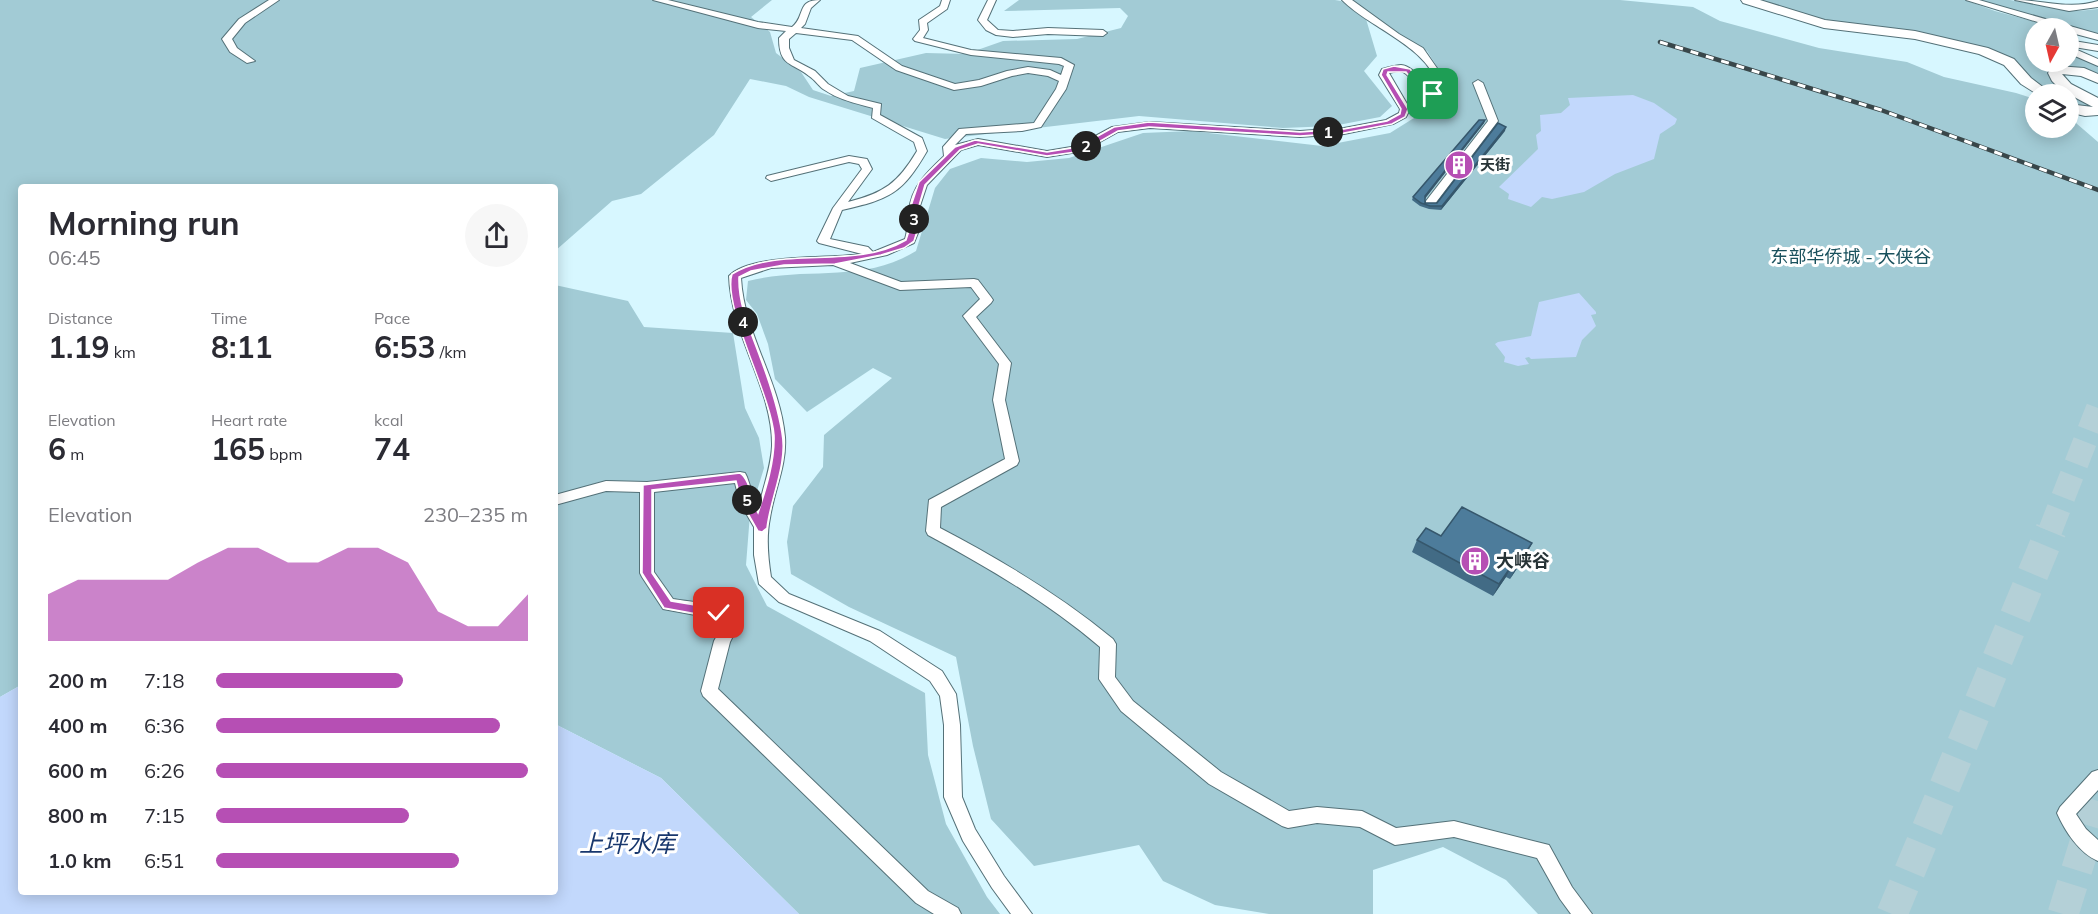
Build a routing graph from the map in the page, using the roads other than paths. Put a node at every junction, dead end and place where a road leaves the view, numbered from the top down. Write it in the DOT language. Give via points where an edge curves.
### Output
graph roads {
  1 [pos="275,0"];
  2 [pos="657,0"];
  3 [pos="816,0"];
  4 [pos="946,0"];
  5 [pos="992,0"];
  6 [pos="1346,0"];
  7 [pos="1747,0"];
  8 [pos="1970,0"];
  9 [pos="2019,0"];
  10 [pos="2098,4"];
  11 [pos="2030,18"];
  12 [pos="796,29"];
  13 [pos="2079,32"];
  14 [pos="1103,33"];
  15 [pos="2098,37"];
  16 [pos="2079,45"];
  17 [pos="2098,48"];
  18 [pos="2079,54"];
  19 [pos="250,61"];
  20 [pos="2098,63"];
  21 [pos="2098,79"];
  22 [pos="1065,80"];
  23 [pos="1478,83"];
  24 [pos="2030,84"];
  25 [pos="2098,104"];
  26 [pos="2079,111"];
  27 [pos="2098,111"];
  28 [pos="948,157"];
  29 [pos="771,178"];
  30 [pos="1430,203"];
  31 [pos="838,208"];
  32 [pos="870,255"];
  33 [pos="835,261"];
  34 [pos="647,487"];
  35 [pos="558,499"];
  36 [pos="762,528"];
  37 [pos="2098,778"];
  38 [pos="2098,852"];
  39 [pos="952,914"];
  40 [pos="1023,914"];
  41 [pos="1582,914"];
  1 -- 19 [label="street" via="254,10 227,39 233,50"];
  2 -- 12 [label="street" via="758,25"];
  3 -- 12 [label="street" via="807,7"];
  4 -- 22 [label="street" via="944,7 922,22 924,30 918,39 985,55 1062,61 1069,65"];
  5 -- 14 [label="street" via="982,20 996,32"];
  6 -- 28 [label="street" via="1420,50 1445,93 1430,94 1408,70 1394,68 1384,75 1405,109 1403,115 1389,123 1300,134 1149,125 1116,129 1080,149 1047,154 978,142 957,148"];
  7 -- 24 [label="street" via="1824,24 1936,39 1983,51 2009,62"];
  8 -- 11 [label="street"];
  9 -- 10 [label="street" via="2070,8"];
  12 -- 22 [label="street" via="855,38 899,68 954,87 1028,70"];
  12 -- 31 [label="street" via="784,38 790,62 845,98 878,106 875,116 918,140 922,151 912,170 893,191"];
  13 -- 15 [label="street"];
  16 -- 17 [label="street"];
  18 -- 20 [label="street"];
  21 -- 25 [label="street" via="2074,70 2055,73 2063,84"];
  22 -- 28 [label="street" via="1037,125 963,131 948,147"];
  23 -- 30 [label="street" via="1493,121"];
  26 -- 27 [label="street"];
  28 -- 32 [label="street" via="922,184 910,241"];
  29 -- 31 [label="street" via="849,159 863,161 867,169"];
  31 -- 32 [label="street" via="823,241 864,249"];
  32 -- 33 [label="street"];
  33 -- 36 [label="street" via="784,262 748,268 735,276 734,291 778,435 773,483"];
  33 -- 41 [label="street" via="900,286 974,283 987,300 969,316 1005,363 999,400 1012,461 934,504 933,531 1078,618 1108,644 1107,679 1126,706 1215,778 1288,820 1317,815 1362,819 1395,837 1454,829 1543,851 1566,894"];
  34 -- 35 [label="street" via="606,486"];
  34 -- 36 [label="street" via="740,477 747,503"];
  34 -- 39 [label="street" via="647,573 662,597 668,605 719,613 734,620 722,641 709,691 922,897"];
  36 -- 40 [label="street" via="764,580 784,598 875,636 936,676 948,694 953,797 969,835"];
  37 -- 38 [label="street" via="2066,813 2080,835"];
}
